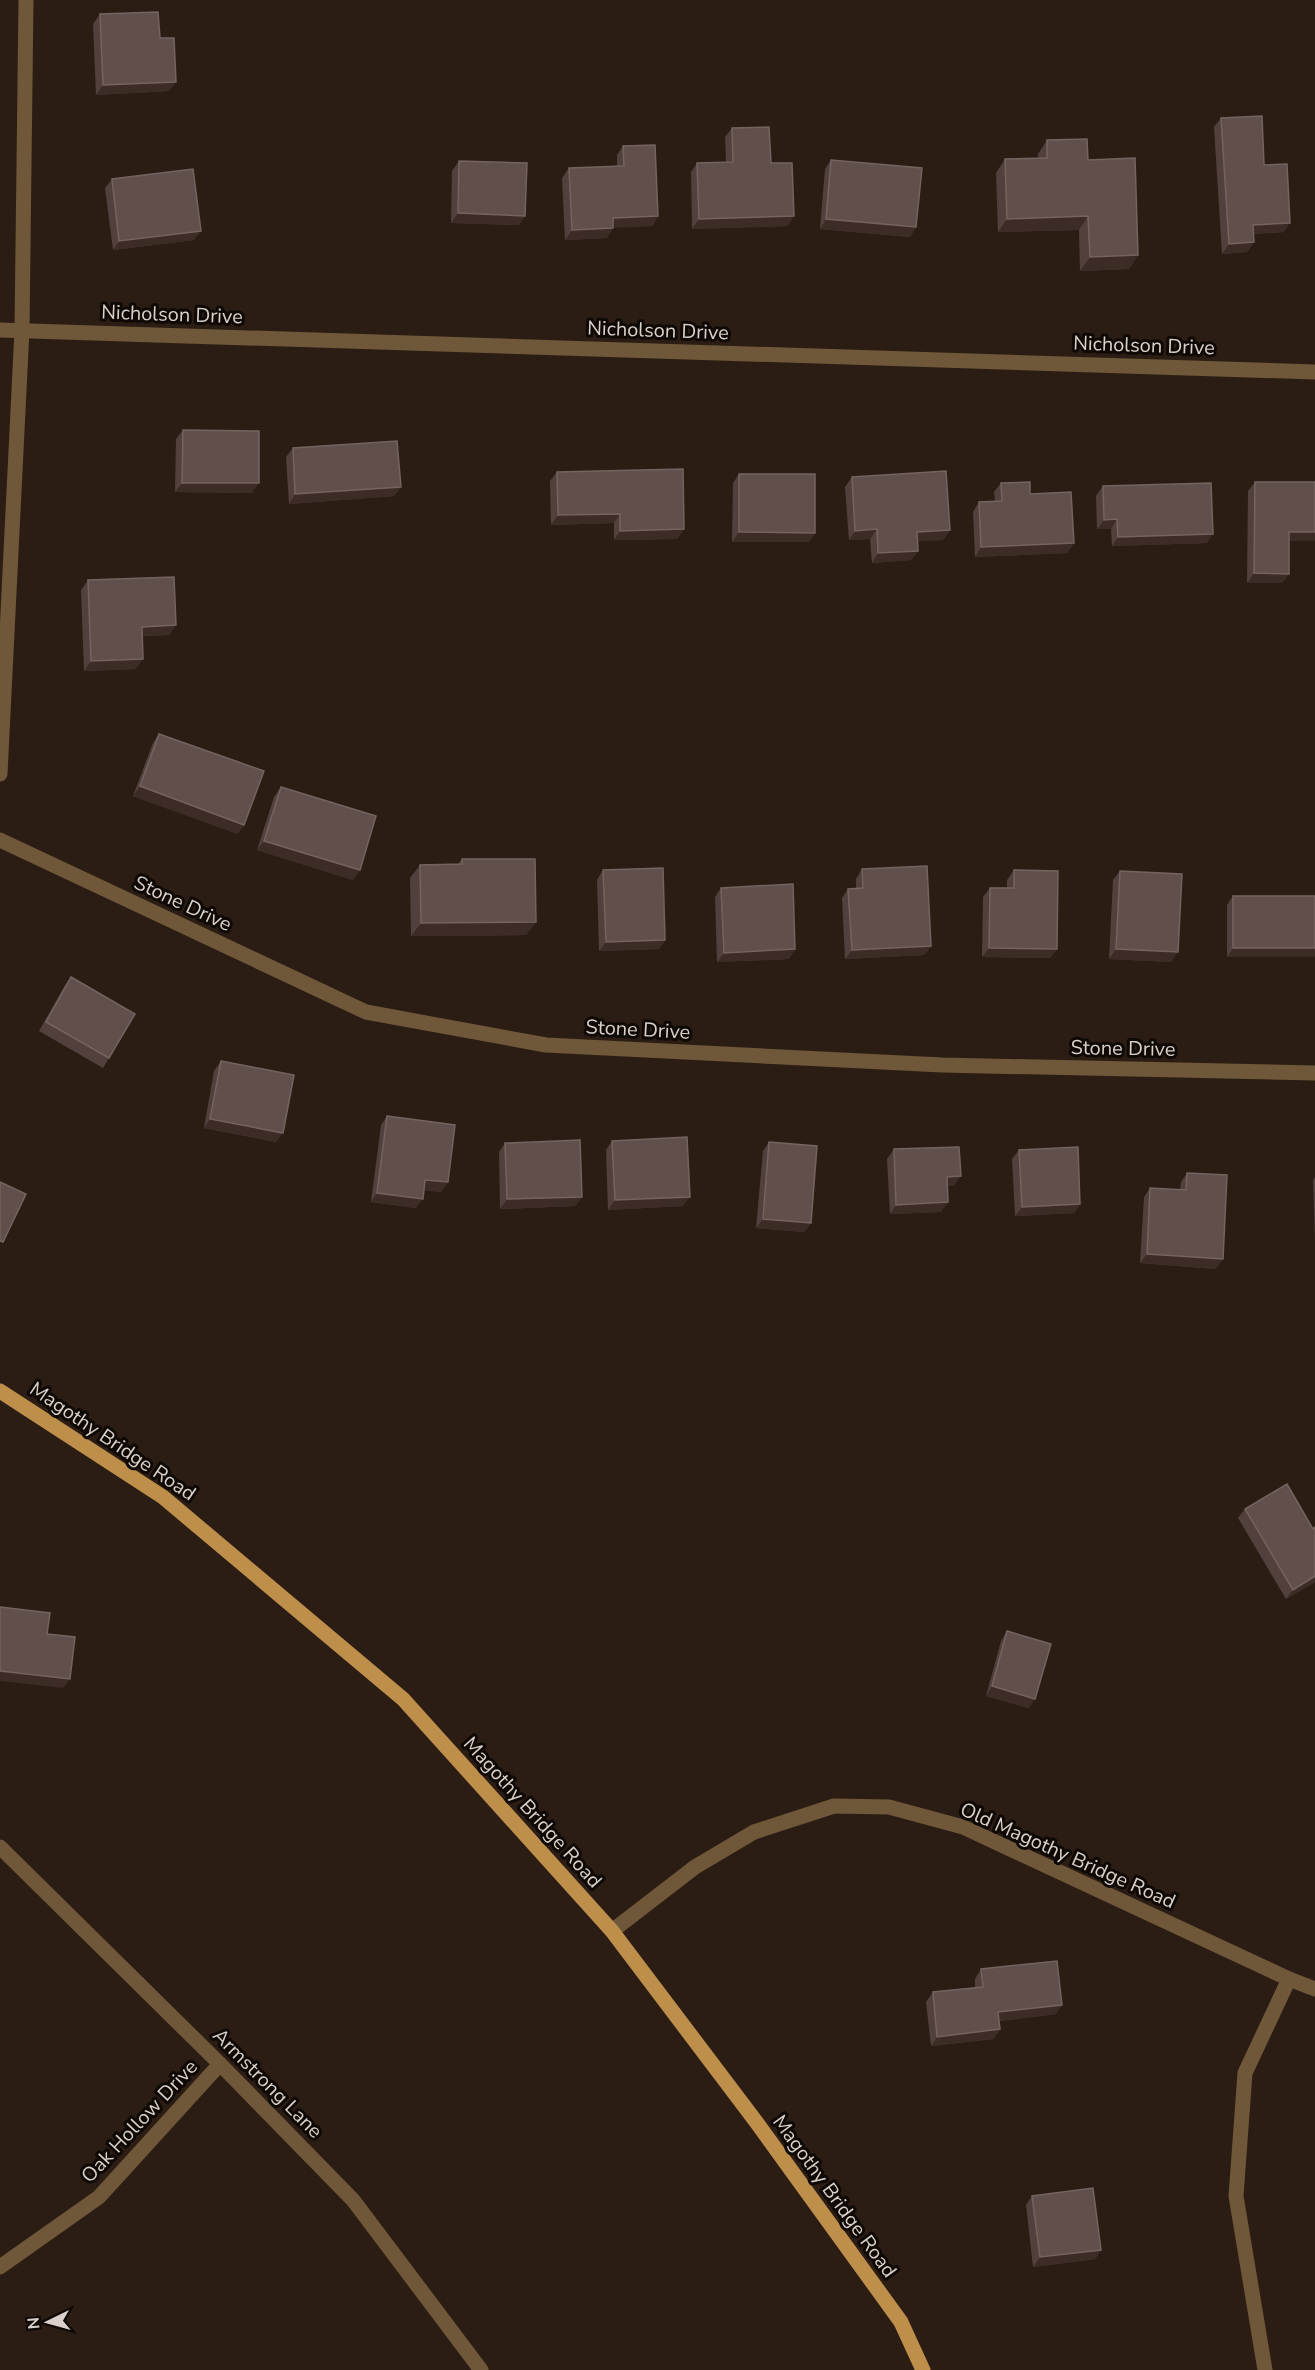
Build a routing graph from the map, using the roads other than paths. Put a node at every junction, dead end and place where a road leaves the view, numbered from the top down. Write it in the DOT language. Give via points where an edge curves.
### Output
graph roads {
  1 [pos="26,0"];
  2 [pos="0,330"];
  3 [pos="22,330"];
  4 [pos="1315,372"];
  5 [pos="0,774"];
  6 [pos="0,840"];
  7 [pos="1315,1073"];
  8 [pos="0,1391"];
  9 [pos="0,1847"];
  10 [pos="612,1931"];
  11 [pos="1289,1979"];
  12 [pos="1315,1989"];
  13 [pos="220,2064"];
  14 [pos="0,2267"];
  15 [pos="481,2370"];
  16 [pos="923,2370"];
  17 [pos="1265,2370"];
  1 -- 3 [label="street"];
  2 -- 3 [label="street, Nicholson Drive"];
  3 -- 4 [label="street, Nicholson Drive"];
  3 -- 5 [label="street"];
  6 -- 7 [label="street, Stone Drive" via="366,1012 546,1045 942,1065"];
  8 -- 10 [label="main road, Magothy Bridge Road" via="163,1497 403,1699"];
  9 -- 13 [label="street, Armstrong Lane"];
  10 -- 11 [label="street, Old Magothy Bridge Road" via="695,1867 754,1832 834,1806 890,1807 963,1827"];
  10 -- 16 [label="main road, Magothy Bridge Road" via="901,2322"];
  11 -- 12 [label="street, Old Magothy Bridge Road"];
  11 -- 17 [label="street" via="1245,2073 1236,2196"];
  13 -- 14 [label="street, Oak Hollow Drive" via="99,2197"];
  13 -- 15 [label="street, Armstrong Lane" via="353,2200"];
}
